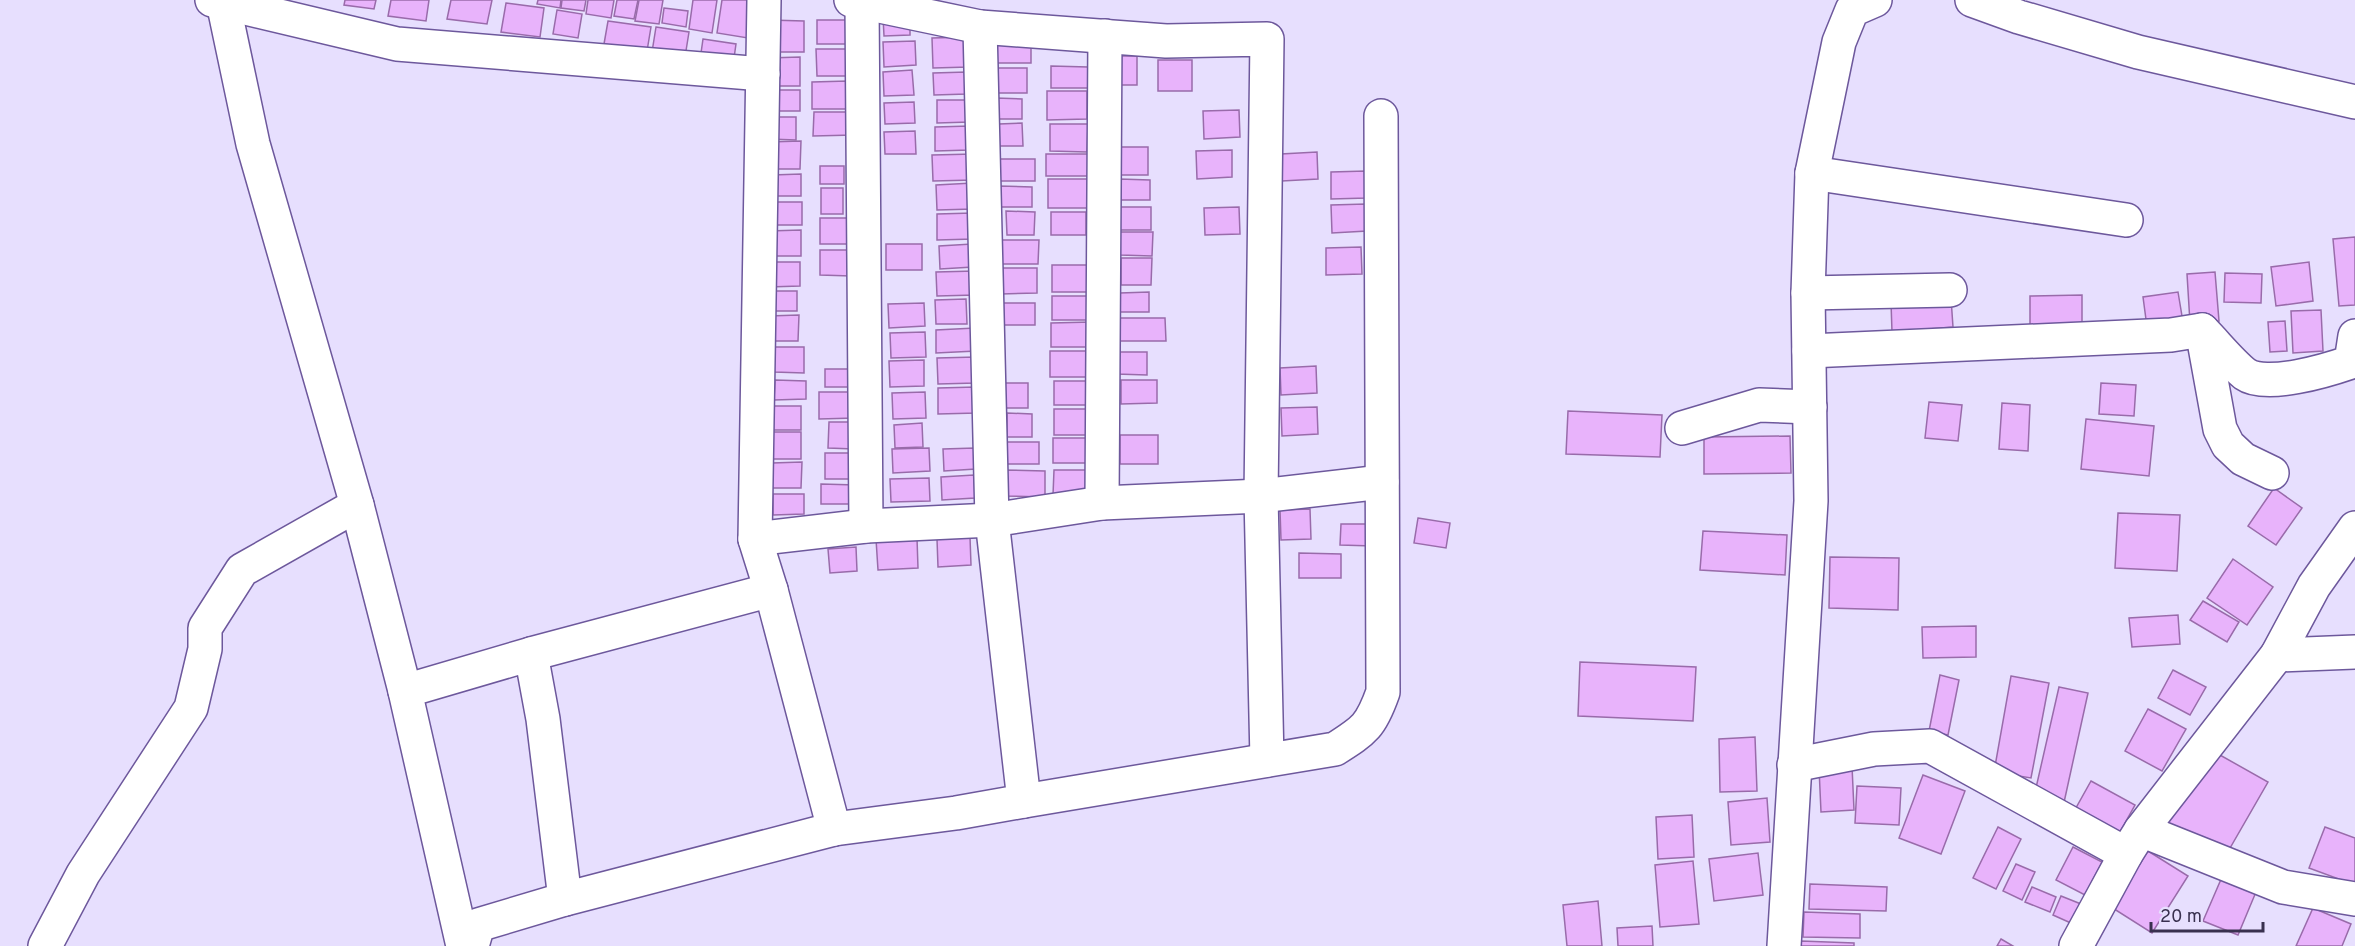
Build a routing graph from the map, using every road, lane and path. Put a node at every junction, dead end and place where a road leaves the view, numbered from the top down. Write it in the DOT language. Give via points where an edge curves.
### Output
graph roads {
  1 [pos="764,0"];
  2 [pos="1875,0"];
  3 [pos="1972,0"];
  4 [pos="218,1"];
  5 [pos="857,2"];
  6 [pos="980,27"];
  7 [pos="1105,36"];
  8 [pos="763,74"];
  9 [pos="2355,102"];
  10 [pos="1381,116"];
  11 [pos="1812,173"];
  12 [pos="2126,220"];
  13 [pos="1950,290"];
  14 [pos="1808,293"];
  15 [pos="2202,330"];
  16 [pos="2355,336"];
  17 [pos="1809,351"];
  18 [pos="1810,407"];
  19 [pos="1682,428"];
  20 [pos="2272,473"];
  21 [pos="1382,482"];
  22 [pos="1261,496"];
  23 [pos="1101,503"];
  24 [pos="357,505"];
  25 [pos="992,520"];
  26 [pos="866,526"];
  27 [pos="2355,528"];
  28 [pos="755,539"];
  29 [pos="771,590"];
  30 [pos="2355,652"];
  31 [pos="531,654"];
  32 [pos="2277,655"];
  33 [pos="405,691"];
  34 [pos="1267,760"];
  35 [pos="1794,765"];
  36 [pos="1023,801"];
  37 [pos="834,829"];
  38 [pos="2134,842"];
  39 [pos="565,899"];
  40 [pos="2355,899"];
  41 [pos="45,946"];
  42 [pos="464,946"];
  43 [pos="472,946"];
  44 [pos="1784,946"];
  45 [pos="2076,946"];
  1 -- 8 [label="street"];
  2 -- 11 [label="street" via="1852,10 1839,42"];
  3 -- 9 [label="street" via="2138,52"];
  4 -- 8 [label="street" via="397,44"];
  4 -- 24 [label="street" via="253,144"];
  5 -- 6 [label="street"];
  5 -- 26 [label="street"];
  6 -- 7 [label="street"];
  6 -- 25 [label="street"];
  7 -- 22 [label="street" via="1267,39"];
  7 -- 23 [label="street"];
  8 -- 28 [label="street"];
  10 -- 21 [label="street"];
  11 -- 12 [label="street"];
  11 -- 14 [label="street"];
  13 -- 14 [label="street"];
  14 -- 17 [label="street"];
  15 -- 16 [label="street" via="2247,375 2271,379 2308,376 2351,362"];
  15 -- 17 [label="street" via="2171,335"];
  15 -- 20 [label="street" via="2220,429 2228,445 2243,459"];
  17 -- 18 [label="street"];
  18 -- 19 [label="street" via="1759,405"];
  18 -- 35 [label="street" via="1811,501"];
  21 -- 22 [label="street"];
  21 -- 34 [label="street" via="1383,692 1376,711 1363,731 1335,749"];
  22 -- 23 [label="street"];
  22 -- 34 [label="street"];
  23 -- 25 [label="street"];
  24 -- 33 [label="street"];
  24 -- 41 [label="street" via="242,570 205,628 205,649 191,708 83,874"];
  25 -- 26 [label="street"];
  25 -- 36 [label="street"];
  26 -- 28 [label="street"];
  27 -- 32 [label="street" via="2314,586"];
  28 -- 29 [label="street"];
  29 -- 31 [label="street"];
  29 -- 37 [label="street"];
  30 -- 32 [label="street"];
  31 -- 33 [label="street"];
  31 -- 39 [label="street"];
  32 -- 38 [label="street"];
  33 -- 42 [label="street"];
  34 -- 36 [label="street"];
  35 -- 38 [label="street" via="1874,749 1930,746"];
  35 -- 44 [label="street"];
  36 -- 37 [label="street"];
  37 -- 39 [label="street"];
  38 -- 40 [label="street" via="2283,887"];
  38 -- 45 [label="street"];
  39 -- 43 [label="street" via="478,925"];
}
